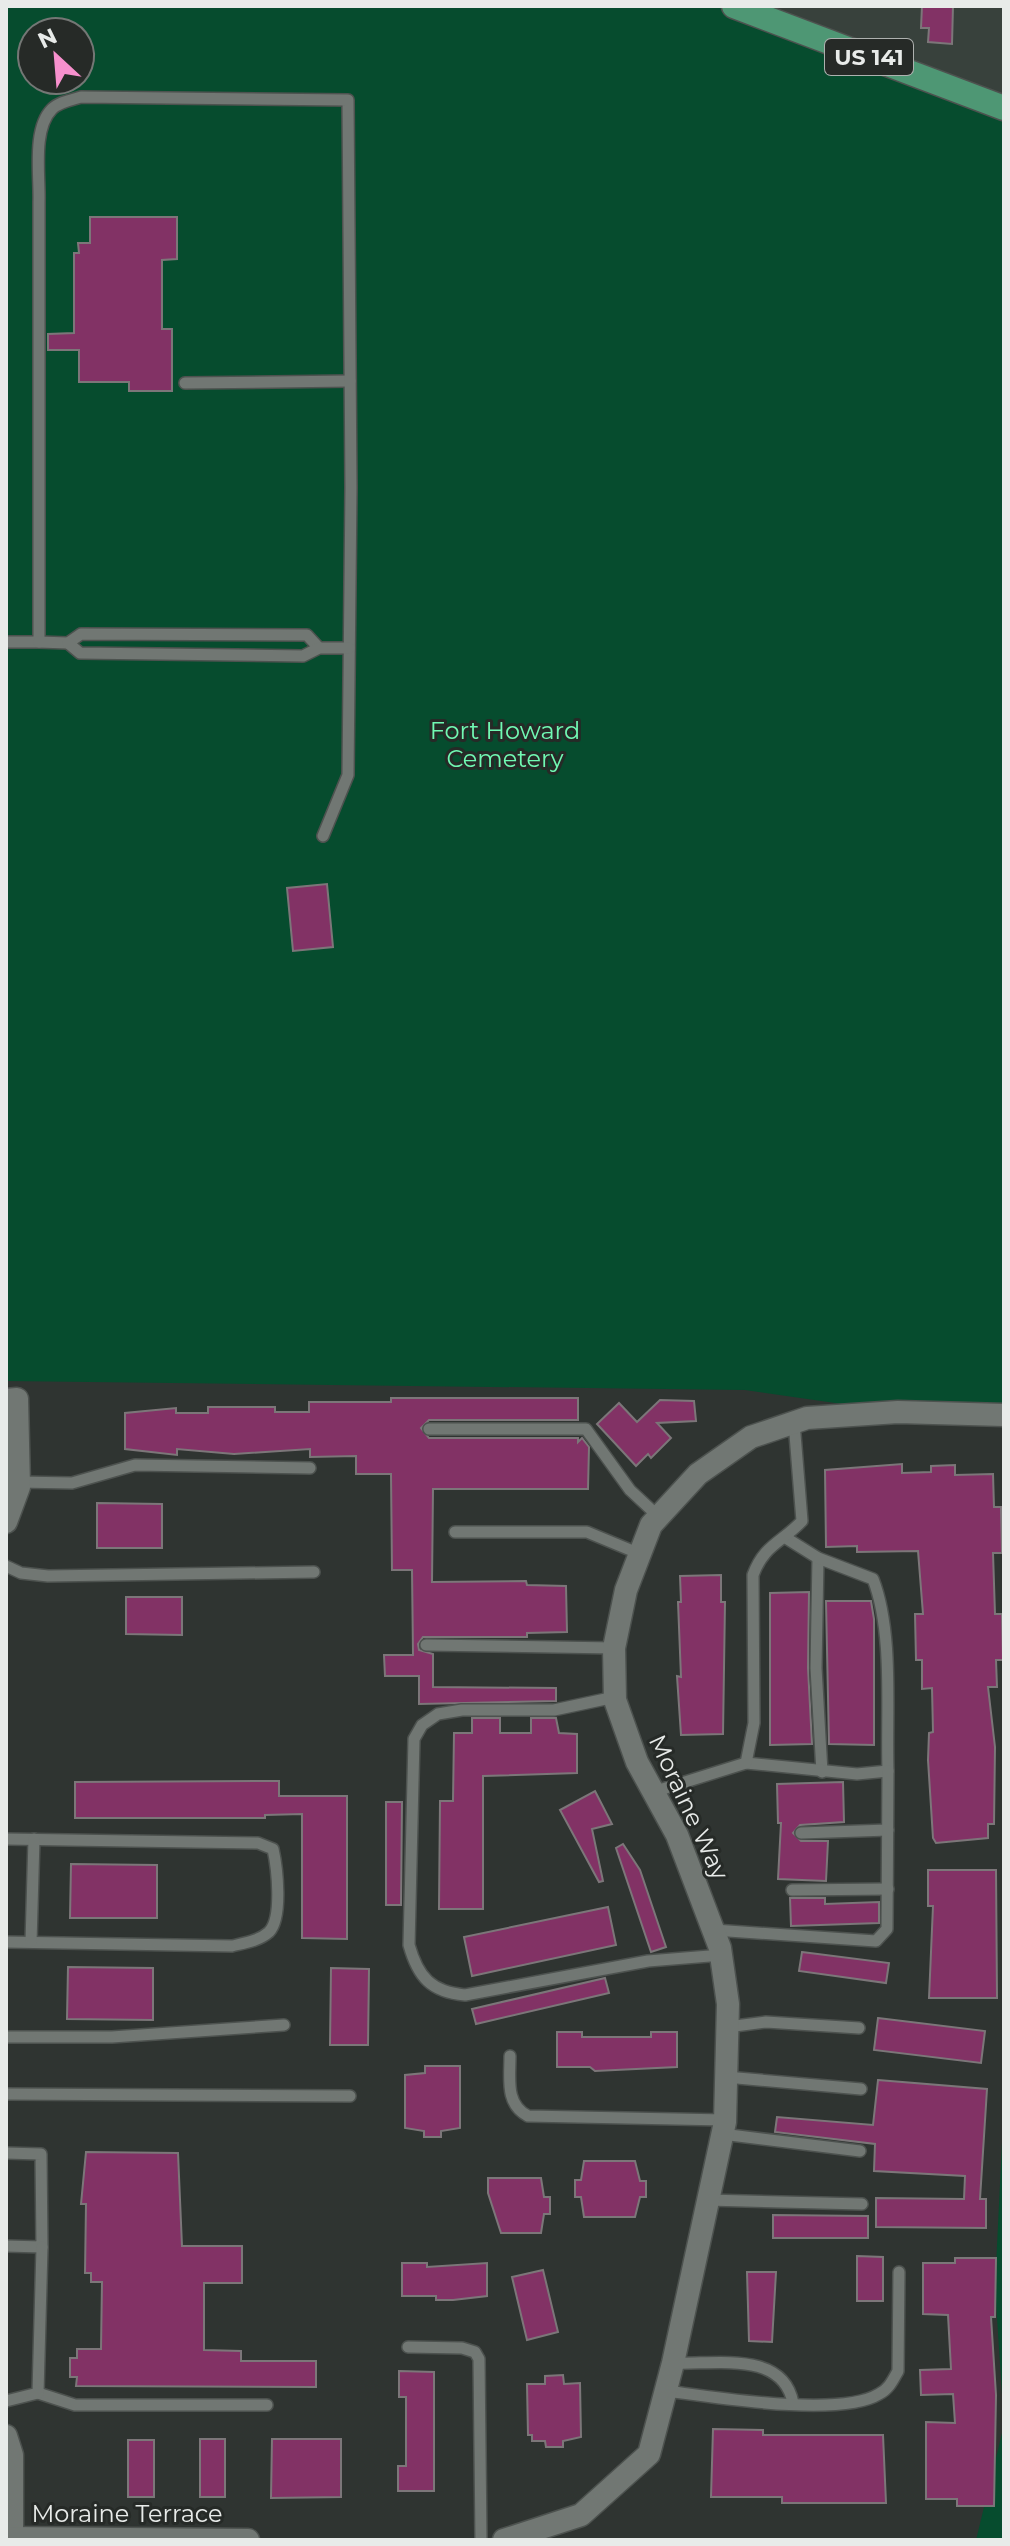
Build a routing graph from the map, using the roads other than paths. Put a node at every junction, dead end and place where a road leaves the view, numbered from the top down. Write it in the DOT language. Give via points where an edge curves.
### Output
graph roads {
  1 [pos="734,6"];
  2 [pos="1004,108"];
  3 [pos="350,381"];
  4 [pos="185,383"];
  5 [pos="6,642"];
  6 [pos="39,642"];
  7 [pos="68,643"];
  8 [pos="319,648"];
  9 [pos="349,648"];
  10 [pos="323,836"];
  11 [pos="6,1400"];
  12 [pos="1004,1415"];
  13 [pos="794,1422"];
  14 [pos="429,1429"];
  15 [pos="310,1468"];
  16 [pos="19,1482"];
  17 [pos="659,1517"];
  18 [pos="6,1522"];
  19 [pos="455,1532"];
  20 [pos="786,1538"];
  21 [pos="640,1554"];
  22 [pos="818,1558"];
  23 [pos="6,1566"];
  24 [pos="314,1572"];
  25 [pos="426,1645"];
  26 [pos="614,1648"];
  27 [pos="615,1697"];
  28 [pos="746,1763"];
  29 [pos="888,1771"];
  30 [pos="822,1772"];
  31 [pos="653,1792"];
  32 [pos="888,1830"];
  33 [pos="801,1833"];
  34 [pos="6,1839"];
  35 [pos="34,1839"];
  36 [pos="888,1889"];
  37 [pos="792,1890"];
  38 [pos="714,1930"];
  39 [pos="6,1942"];
  40 [pos="31,1942"];
  41 [pos="722,1955"];
  42 [pos="284,2025"];
  43 [pos="727,2027"];
  44 [pos="859,2028"];
  45 [pos="6,2037"];
  46 [pos="510,2056"];
  47 [pos="726,2077"];
  48 [pos="861,2089"];
  49 [pos="6,2094"];
  50 [pos="350,2096"];
  51 [pos="724,2127"];
  52 [pos="860,2151"];
  53 [pos="6,2153"];
  54 [pos="708,2200"];
  55 [pos="862,2204"];
  56 [pos="6,2246"];
  57 [pos="42,2247"];
  58 [pos="899,2272"];
  59 [pos="408,2347"];
  60 [pos="673,2363"];
  61 [pos="666,2391"];
  62 [pos="38,2393"];
  63 [pos="6,2401"];
  64 [pos="793,2403"];
  65 [pos="267,2405"];
  66 [pos="6,2436"];
  67 [pos="9,2538"];
  68 [pos="248,2540"];
  69 [pos="481,2540"];
  70 [pos="504,2540"];
  1 -- 2 [label="main road, US 141"];
  3 -- 4 [label="lane"];
  3 -- 6 [label="lane" via="348,100 81,97 52,109 41,133"];
  3 -- 9 [label="lane"];
  5 -- 6 [label="lane"];
  6 -- 7 [label="lane"];
  7 -- 8 [label="lane" via="80,653 303,656"];
  7 -- 8 [label="lane" via="81,634 307,635"];
  8 -- 9 [label="lane"];
  9 -- 10 [label="lane" via="348,775"];
  11 -- 16 [label="street" via="17,1399"];
  12 -- 13 [label="street, Moraine Way" via="898,1412"];
  13 -- 17 [label="street, Moraine Way" via="751,1437 698,1474"];
  13 -- 20 [label="lane" via="802,1521"];
  14 -- 17 [label="lane" via="586,1429 624,1483"];
  15 -- 16 [label="lane" via="135,1465 72,1483"];
  16 -- 18 [label="street"];
  17 -- 21 [label="street, Moraine Way"];
  19 -- 21 [label="lane" via="587,1532"];
  20 -- 22 [label="lane"];
  20 -- 28 [label="lane" via="761,1553 753,1575 754,1723"];
  21 -- 26 [label="street, Moraine Way"];
  22 -- 29 [label="lane" via="873,1579 879,1594"];
  22 -- 30 [label="lane" via="816,1668"];
  23 -- 24 [label="lane" via="48,1576"];
  25 -- 26 [label="lane"];
  26 -- 27 [label="street, Moraine Way"];
  27 -- 31 [label="street, Moraine Way"];
  27 -- 41 [label="lane" via="554,1710 462,1710 438,1714 422,1725 414,1739 409,1945 416,1969 437,1989 465,1995 648,1961"];
  28 -- 30 [label="lane"];
  28 -- 31 [label="lane"];
  29 -- 30 [label="lane"];
  29 -- 32 [label="lane"];
  31 -- 38 [label="street, Moraine Way" via="677,1835"];
  32 -- 33 [label="lane"];
  32 -- 36 [label="lane"];
  34 -- 35 [label="lane"];
  35 -- 40 [label="lane"];
  35 -- 40 [label="lane" via="258,1843 273,1849 278,1869 276,1919 269,1932 251,1942"];
  36 -- 37 [label="lane"];
  36 -- 38 [label="lane" via="887,1929 876,1941"];
  38 -- 41 [label="street, Moraine Way"];
  39 -- 40 [label="lane"];
  41 -- 43 [label="street, Moraine Way"];
  42 -- 45 [label="lane" via="112,2037"];
  43 -- 44 [label="lane" via="766,2022"];
  43 -- 47 [label="street, Moraine Way"];
  46 -- 51 [label="lane" via="510,2096 516,2110 528,2116"];
  47 -- 48 [label="lane"];
  47 -- 51 [label="street, Moraine Way"];
  49 -- 50 [label="lane"];
  51 -- 52 [label="lane"];
  51 -- 54 [label="street, Moraine Way"];
  53 -- 57 [label="lane" via="41,2154"];
  54 -- 55 [label="lane"];
  54 -- 60 [label="street, Moraine Way"];
  56 -- 57 [label="lane"];
  57 -- 62 [label="lane"];
  58 -- 64 [label="lane" via="898,2371 892,2384 860,2402"];
  59 -- 69 [label="lane" via="462,2348 479,2359"];
  60 -- 61 [label="street, Moraine Way"];
  60 -- 64 [label="lane" via="763,2366 785,2379"];
  61 -- 64 [label="lane"];
  61 -- 70 [label="street, Moraine Way" via="649,2454 581,2515"];
  62 -- 63 [label="lane"];
  62 -- 65 [label="lane" via="75,2405"];
  66 -- 67 [label="street" via="13,2470"];
  67 -- 68 [label="street, Moraine Terrace"];
}
